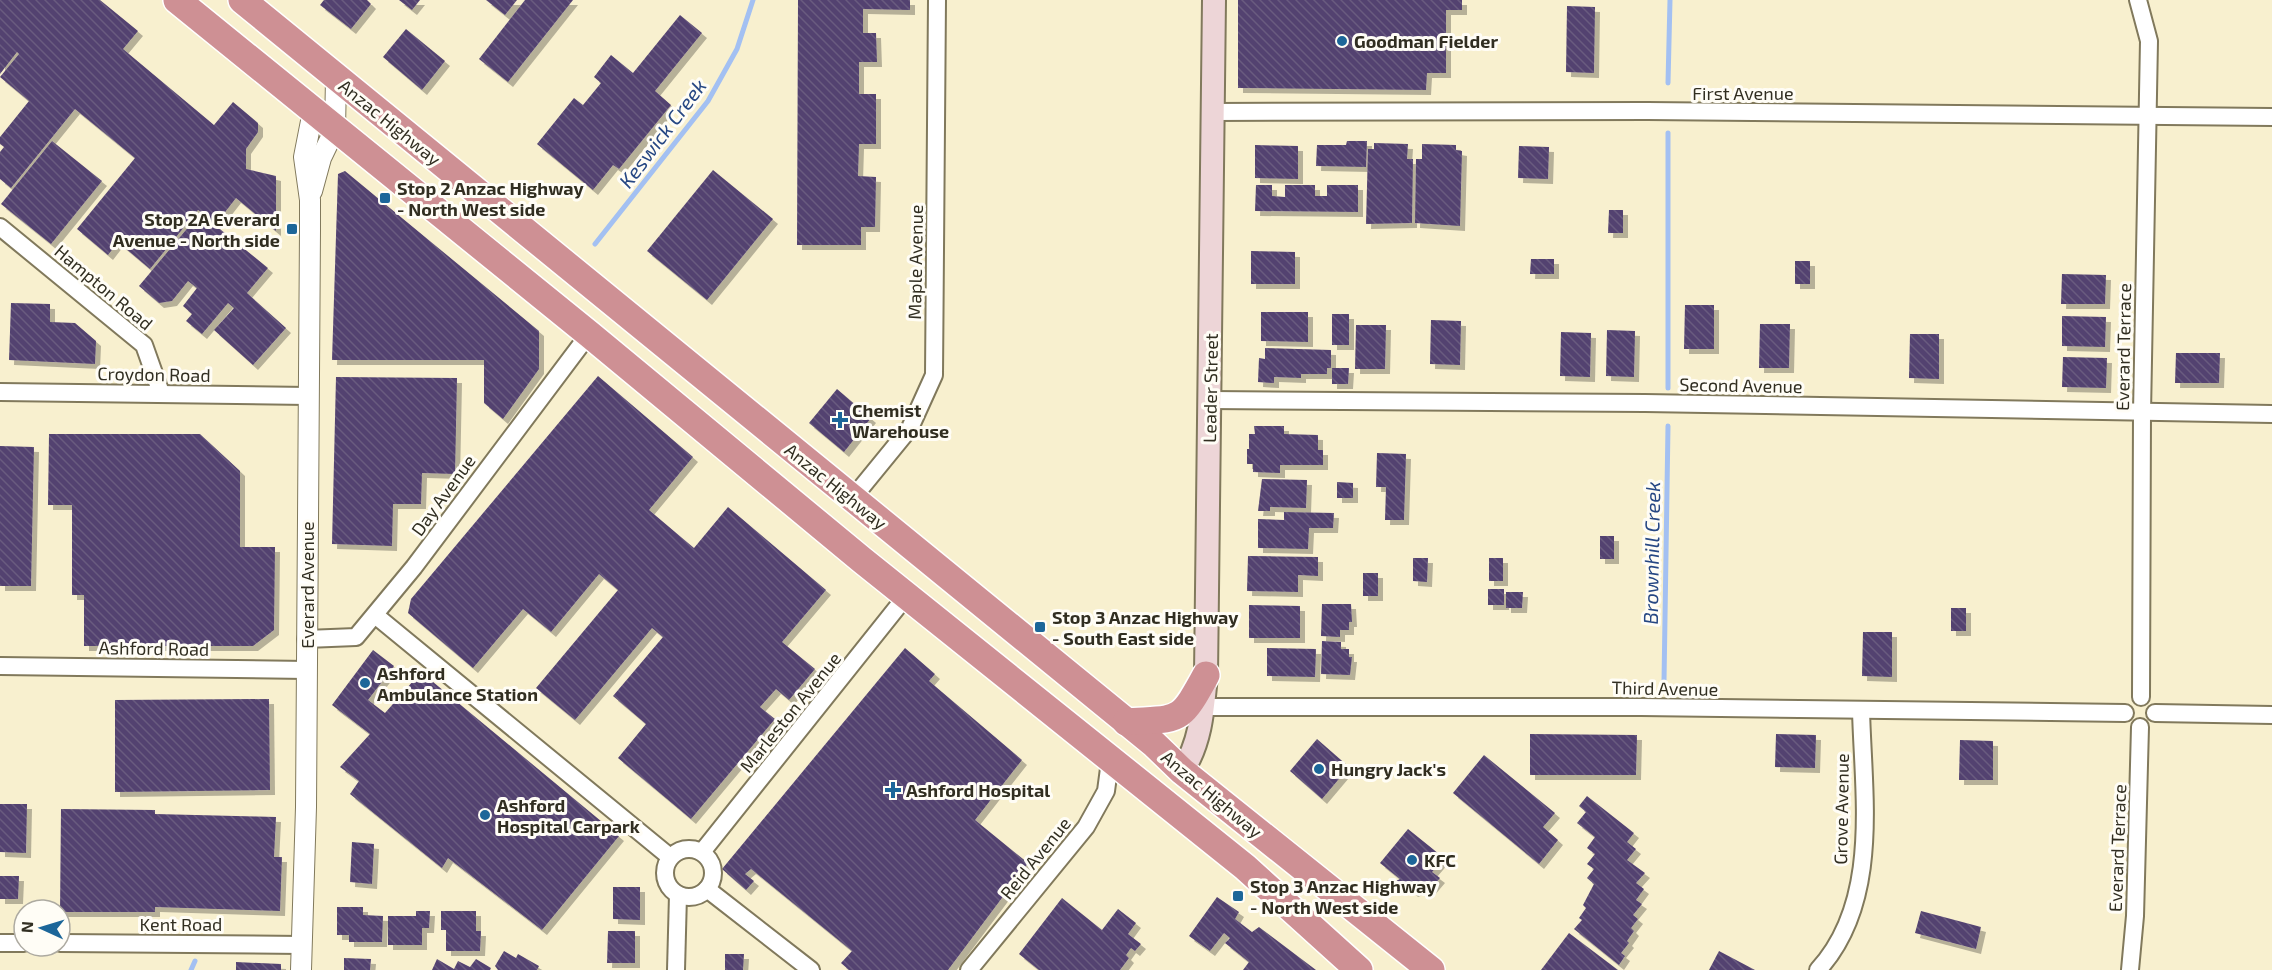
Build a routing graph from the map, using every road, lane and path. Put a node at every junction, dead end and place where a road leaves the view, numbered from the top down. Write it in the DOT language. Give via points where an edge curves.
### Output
graph roads {
  1 [pos="177,0"];
  2 [pos="242,0"];
  3 [pos="937,0"];
  4 [pos="1214,0"];
  5 [pos="2138,0"];
  6 [pos="336,79"];
  7 [pos="313,111"];
  8 [pos="1213,112"];
  9 [pos="2148,116"];
  10 [pos="2272,117"];
  11 [pos="335,129"];
  12 [pos="310,200"];
  13 [pos="0,227"];
  14 [pos="589,334"];
  15 [pos="693,369"];
  16 [pos="0,392"];
  17 [pos="161,393"];
  18 [pos="308,396"];
  19 [pos="668,399"];
  20 [pos="1209,400"];
  21 [pos="2142,413"];
  22 [pos="2272,414"];
  23 [pos="852,499"];
  24 [pos="802,511"];
  25 [pos="862,560"];
  26 [pos="907,596"];
  27 [pos="375,615"];
  28 [pos="306,639"];
  29 [pos="1030,643"];
  30 [pos="0,666"];
  31 [pos="307,670"];
  32 [pos="1006,674"];
  33 [pos="1206,675"];
  34 [pos="2141,697"];
  35 [pos="1203,707"];
  36 [pos="1861,710"];
  37 [pos="2125,713"];
  38 [pos="2155,713"];
  39 [pos="2272,715"];
  40 [pos="1126,722"];
  41 [pos="2140,727"];
  42 [pos="1105,755"];
  43 [pos="1182,771"];
  44 [pos="702,852"];
  45 [pos="670,857"];
  46 [pos="1245,867"];
  47 [pos="707,889"];
  48 [pos="678,895"];
  49 [pos="1396,942"];
  50 [pos="72,943"];
  51 [pos="302,945"];
  52 [pos="1347,967"];
  53 [pos="1820,969"];
  54 [pos="301,970"];
  55 [pos="676,970"];
  56 [pos="811,970"];
  57 [pos="969,970"];
  58 [pos="1410,970"];
  59 [pos="1431,970"];
  60 [pos="2130,970"];
  1 -- 7 [label="highway, Anzac Highway"];
  2 -- 6 [label="highway, Anzac Highway"];
  3 -- 23 [label="street, Maple Avenue" via="934,375 910,428"];
  4 -- 8 [label="main road, Leader Street"];
  5 -- 9 [label="street, Everard Terrace" via="2149,41"];
  6 -- 11 [label="street, Everard Avenue"];
  6 -- 15 [label="highway, Anzac Highway"];
  7 -- 11 [label="highway, Anzac Highway"];
  7 -- 12 [label="street, Everard Avenue" via="304,157"];
  8 -- 9 [label="street, First Avenue"];
  8 -- 20 [label="main road, Leader Street"];
  9 -- 10 [label="street, First Avenue"];
  9 -- 21 [label="street, Everard Terrace"];
  11 -- 12 [label="street, Everard Avenue" via="321,158"];
  11 -- 14 [label="highway, Anzac Highway"];
  12 -- 18 [label="street, Everard Avenue"];
  13 -- 17 [label="street, Hampton Road" via="144,345"];
  14 -- 19 [label="highway, Anzac Highway"];
  14 -- 27 [label="street, Day Avenue"];
  15 -- 19 [label="highway"];
  15 -- 23 [label="highway, Anzac Highway"];
  16 -- 17 [label="street, Croydon Road"];
  17 -- 18 [label="street, Croydon Road"];
  18 -- 28 [label="street, Everard Avenue"];
  19 -- 24 [label="highway, Anzac Highway"];
  20 -- 21 [label="street, Second Avenue" via="1656,403"];
  20 -- 33 [label="main road, Leader Street"];
  21 -- 22 [label="street, Second Avenue"];
  21 -- 34 [label="street, Everard Terrace"];
  23 -- 24 [label="highway" via="839,506"];
  23 -- 25 [label="highway" via="848,525"];
  23 -- 29 [label="highway, Anzac Highway"];
  24 -- 25 [label="highway, Anzac Highway"];
  25 -- 26 [label="highway, Anzac Highway"];
  26 -- 32 [label="highway, Anzac Highway"];
  26 -- 44 [label="street, Marleston Avenue"];
  27 -- 28 [label="street, Day Avenue" via="356,637"];
  27 -- 45 [label="street"];
  28 -- 31 [label="street, Everard Avenue"];
  29 -- 32 [label="highway"];
  29 -- 40 [label="highway, Anzac Highway"];
  30 -- 31 [label="street, Ashford Road"];
  31 -- 51 [label="street, Everard Avenue"];
  32 -- 42 [label="highway, Anzac Highway"];
  33 -- 35 [label="main road, Leader Street"];
  33 -- 40 [label="highway" via="1186,710 1177,717"];
  34 -- 37 [label="street" via="2129,702"];
  34 -- 38 [label="street" via="2151,701"];
  35 -- 36 [label="street, Third Avenue"];
  35 -- 43 [label="main road, Leader Street" via="1192,755"];
  36 -- 37 [label="street, Third Avenue"];
  36 -- 53 [label="street, Grove Avenue" via="1864,831 1857,898 1845,929"];
  37 -- 41 [label="street" via="2130,723"];
  38 -- 39 [label="street"];
  38 -- 41 [label="street" via="2151,723"];
  40 -- 43 [label="highway, Anzac Highway"];
  41 -- 60 [label="street, Everard Terrace"];
  42 -- 43 [label="highway" via="1146,774 1168,776"];
  42 -- 46 [label="highway, Anzac Highway"];
  42 -- 57 [label="street, Reid Avenue" via="1106,791 1086,827"];
  43 -- 46 [label="highway" via="1203,816"];
  43 -- 49 [label="highway, Anzac Highway"];
  44 -- 45 [label="street" via="682,849"];
  44 -- 47 [label="street" via="712,865 712,880"];
  45 -- 48 [label="street" via="665,879"];
  46 -- 52 [label="highway, Anzac Highway"];
  47 -- 48 [label="street" via="699,896"];
  47 -- 56 [label="street"];
  48 -- 55 [label="street"];
  49 -- 58 [label="highway"];
  49 -- 59 [label="highway, Anzac Highway"];
  50 -- 51 [label="street, Kent Road"];
  51 -- 54 [label="street, Everard Avenue"];
}
